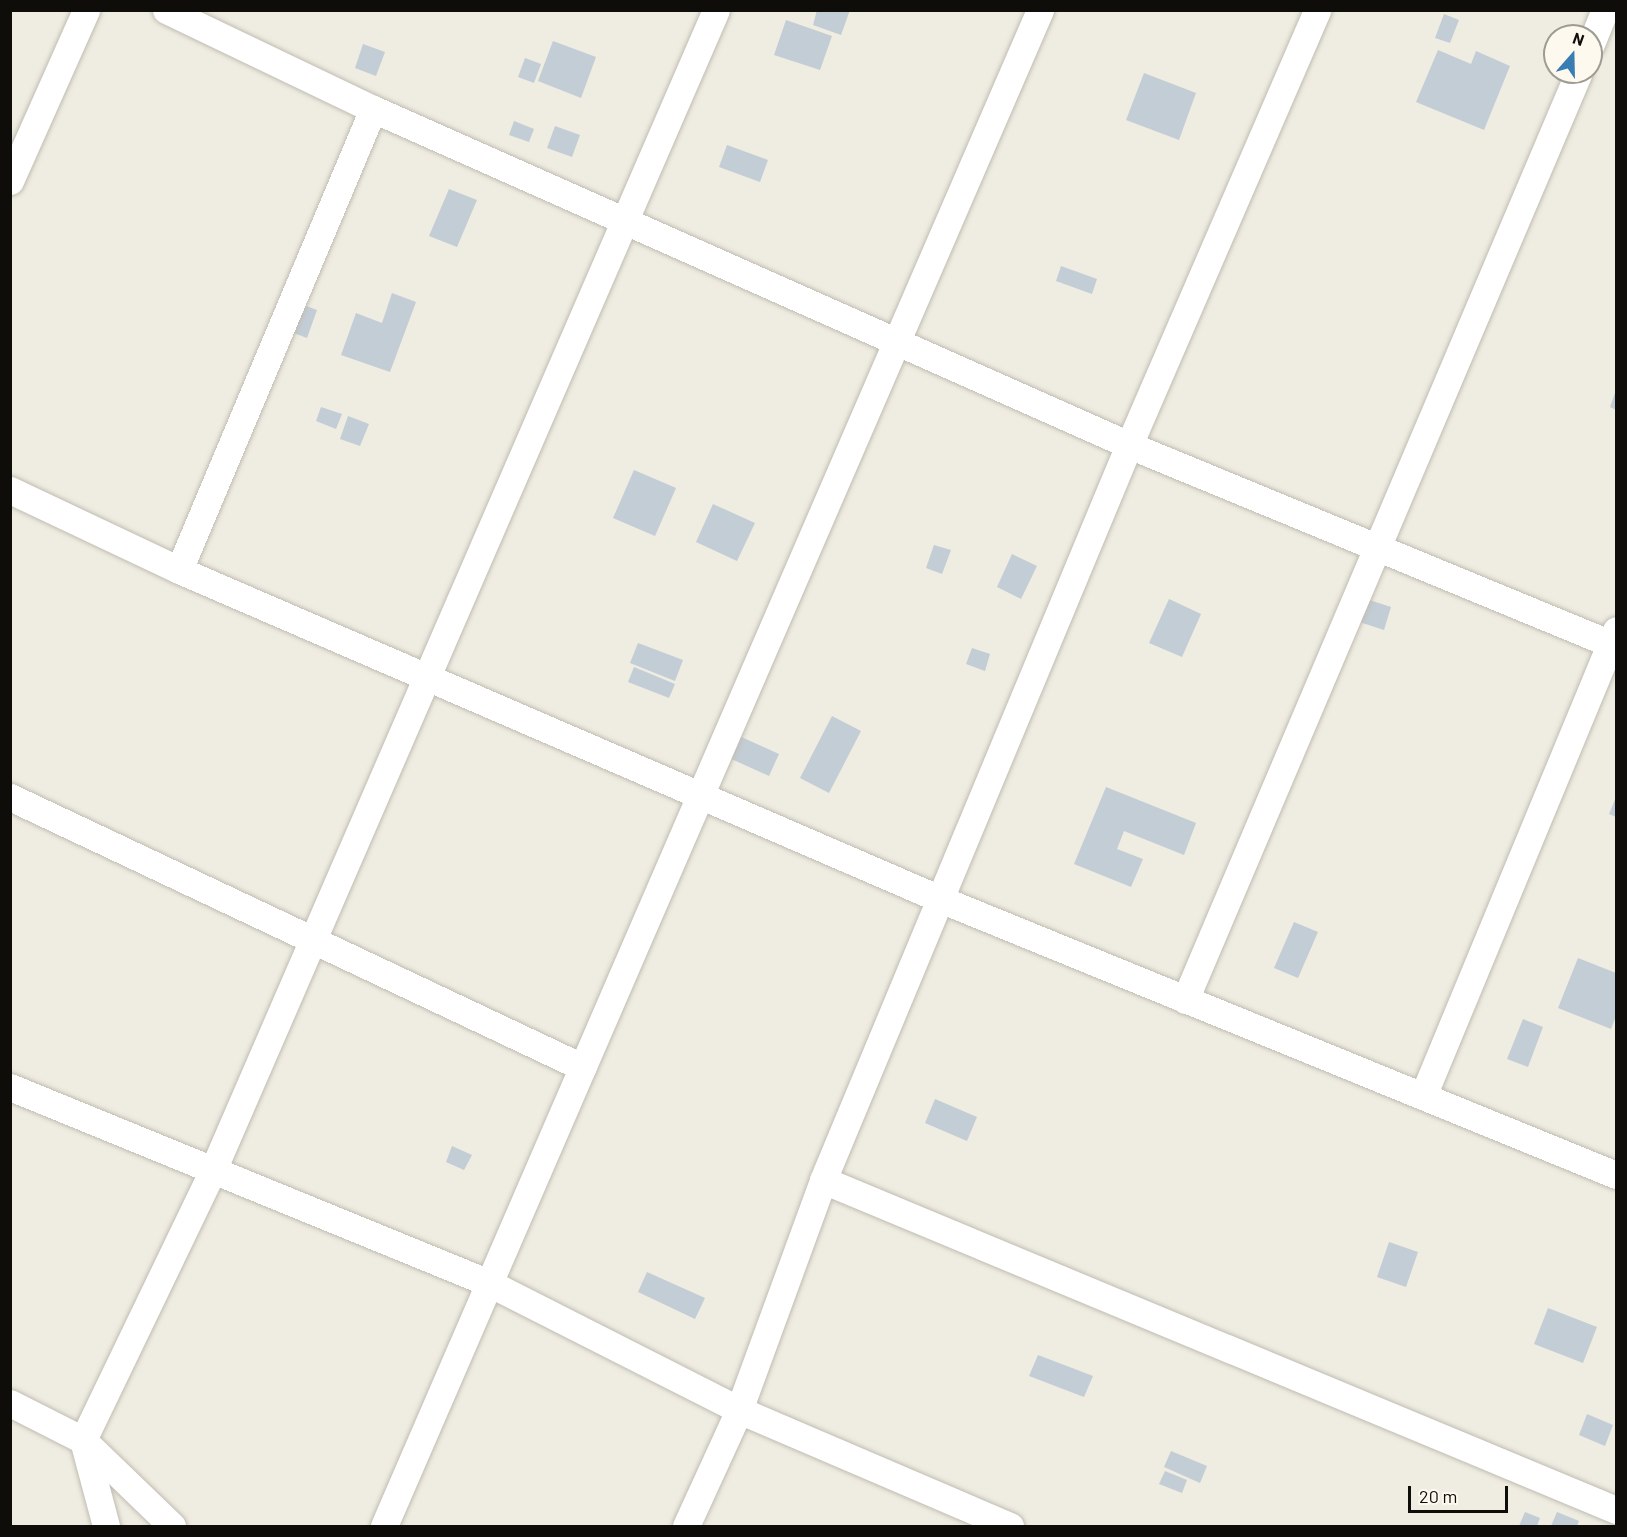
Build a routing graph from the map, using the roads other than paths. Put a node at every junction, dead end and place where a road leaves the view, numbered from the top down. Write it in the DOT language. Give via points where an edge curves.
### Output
graph roads {
  1 [pos="86,10"];
  2 [pos="166,10"];
  3 [pos="716,10"];
  4 [pos="1040,10"];
  5 [pos="1317,10"];
  6 [pos="1605,10"];
  7 [pos="1599,24"];
  8 [pos="1574,84"];
  9 [pos="373,109"];
  10 [pos="10,181"];
  11 [pos="624,221"];
  12 [pos="897,341"];
  13 [pos="1129,445"];
  14 [pos="10,490"];
  15 [pos="1377,548"];
  16 [pos="179,570"];
  17 [pos="1615,640"];
  18 [pos="427,677"];
  19 [pos="700,796"];
  20 [pos="10,797"];
  21 [pos="940,899"];
  22 [pos="313,940"];
  23 [pos="1185,1000"];
  24 [pos="582,1067"];
  25 [pos="10,1087"];
  26 [pos="1423,1096"];
  27 [pos="213,1170"];
  28 [pos="1617,1175"];
  29 [pos="823,1180"];
  30 [pos="489,1283"];
  31 [pos="10,1403"];
  32 [pos="739,1410"];
  33 [pos="83,1440"];
  34 [pos="1617,1510"];
  35 [pos="106,1527"];
  36 [pos="172,1527"];
  37 [pos="384,1527"];
  38 [pos="686,1527"];
  39 [pos="1010,1527"];
  1 -- 10 [label="street"];
  2 -- 9 [label="street"];
  3 -- 11 [label="street"];
  4 -- 12 [label="street"];
  5 -- 13 [label="street"];
  6 -- 7 [label="street"];
  8 -- 15 [label="street"];
  9 -- 11 [label="street"];
  9 -- 16 [label="street"];
  11 -- 12 [label="street"];
  11 -- 18 [label="street"];
  12 -- 13 [label="street"];
  12 -- 19 [label="street"];
  13 -- 15 [label="street"];
  13 -- 21 [label="street"];
  14 -- 16 [label="street"];
  15 -- 17 [label="street"];
  15 -- 23 [label="street"];
  16 -- 18 [label="street"];
  17 -- 26 [label="street"];
  18 -- 19 [label="street"];
  18 -- 22 [label="street"];
  19 -- 21 [label="street"];
  19 -- 24 [label="street"];
  20 -- 22 [label="street"];
  21 -- 23 [label="street"];
  21 -- 29 [label="street"];
  22 -- 24 [label="street"];
  22 -- 27 [label="street"];
  23 -- 26 [label="street"];
  24 -- 30 [label="street"];
  25 -- 27 [label="street"];
  26 -- 28 [label="street"];
  27 -- 30 [label="street"];
  27 -- 33 [label="street"];
  29 -- 32 [label="street"];
  29 -- 34 [label="street"];
  30 -- 32 [label="street"];
  30 -- 37 [label="street"];
  31 -- 33 [label="street"];
  32 -- 38 [label="street"];
  32 -- 39 [label="street"];
  33 -- 35 [label="street"];
  33 -- 36 [label="street"];
}
